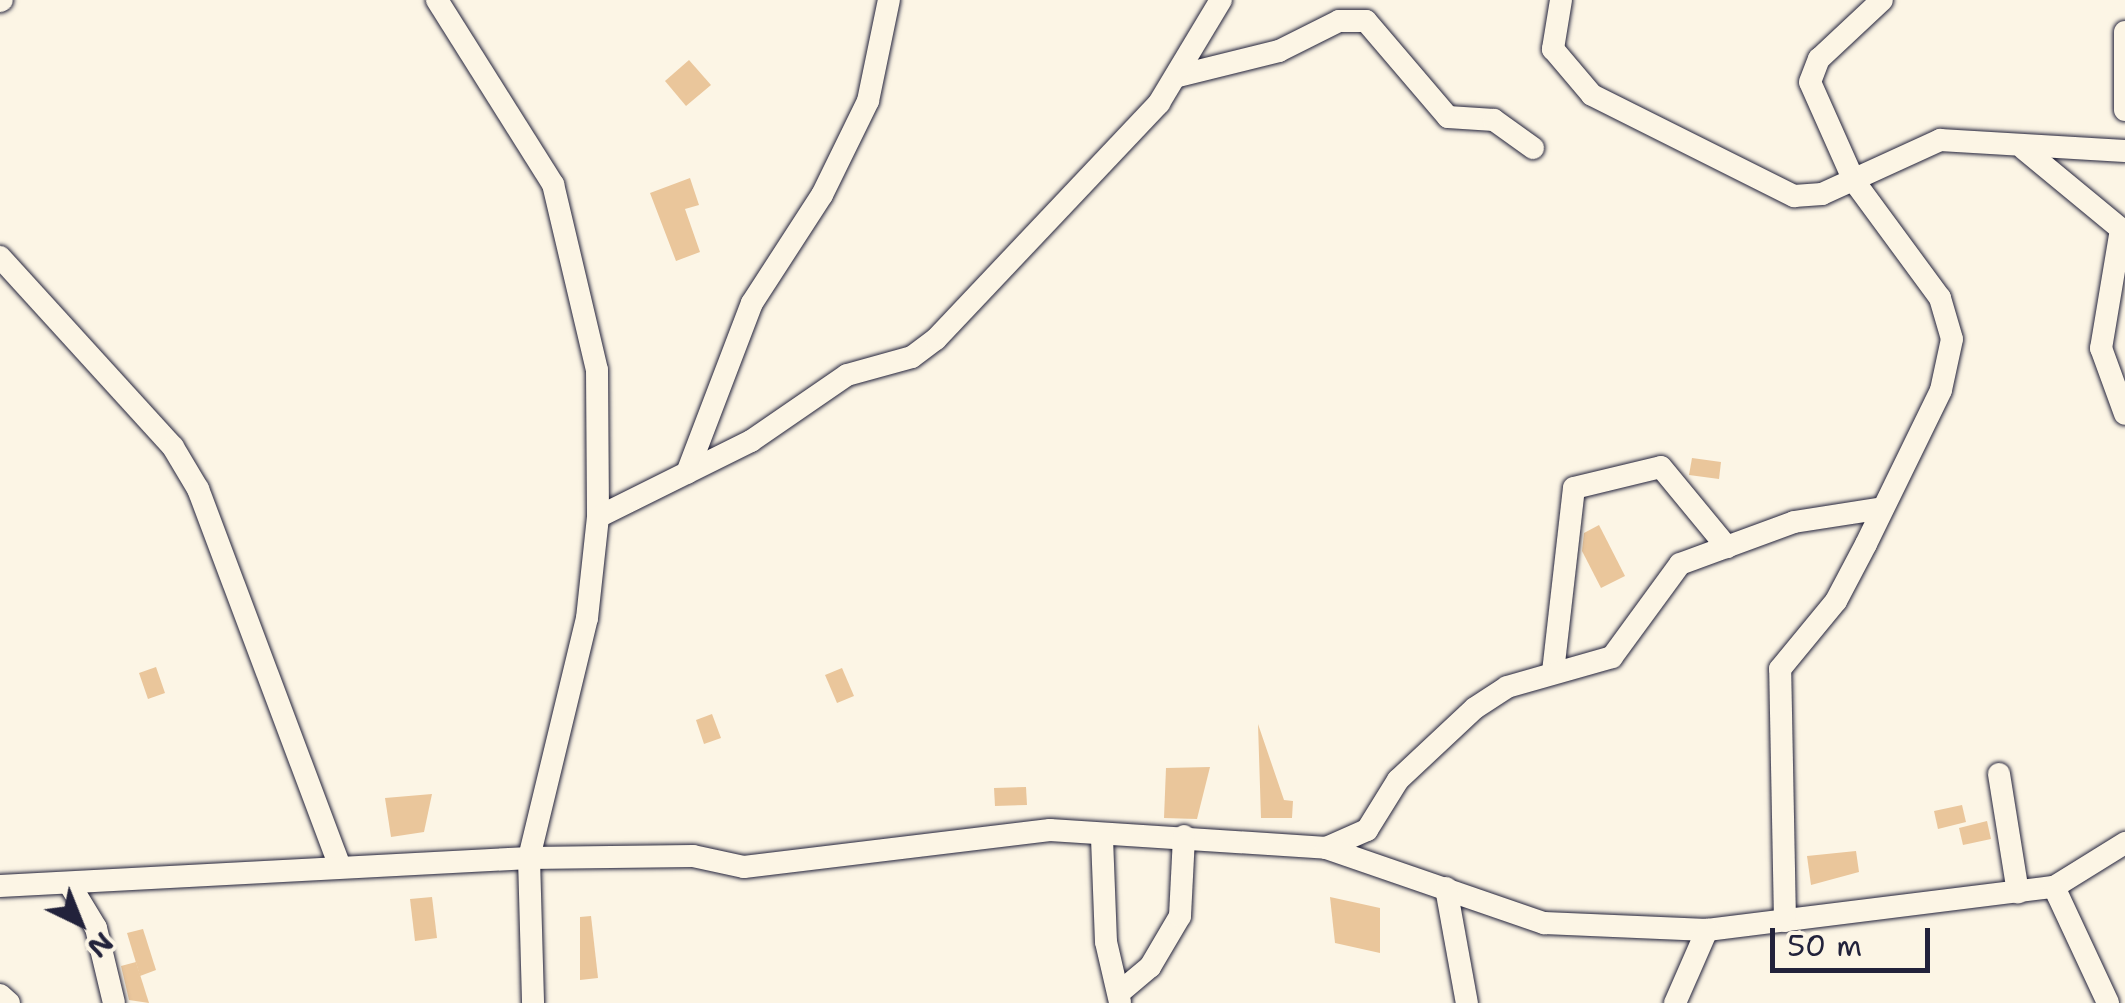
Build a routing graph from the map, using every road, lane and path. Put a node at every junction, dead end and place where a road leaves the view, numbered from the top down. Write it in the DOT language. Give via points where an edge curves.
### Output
graph roads {
  1 [pos="436,0"];
  2 [pos="889,0"];
  3 [pos="1221,0"];
  4 [pos="1561,0"];
  5 [pos="1882,0"];
  6 [pos="2125,32"];
  7 [pos="1178,76"];
  8 [pos="2125,110"];
  9 [pos="1533,148"];
  10 [pos="2024,148"];
  11 [pos="2125,151"];
  12 [pos="1854,181"];
  13 [pos="0,257"];
  14 [pos="2125,414"];
  15 [pos="687,473"];
  16 [pos="1884,508"];
  17 [pos="598,517"];
  18 [pos="1727,547"];
  19 [pos="1553,672"];
  20 [pos="1999,774"];
  21 [pos="1184,836"];
  22 [pos="1102,838"];
  23 [pos="2125,843"];
  24 [pos="1326,848"];
  25 [pos="529,858"];
  26 [pos="340,866"];
  27 [pos="70,884"];
  28 [pos="0,886"];
  29 [pos="2054,887"];
  30 [pos="1446,888"];
  31 [pos="2018,892"];
  32 [pos="1785,921"];
  33 [pos="1708,930"];
  34 [pos="0,996"];
  35 [pos="1120,997"];
  36 [pos="9,1003"];
  37 [pos="114,1003"];
  38 [pos="533,1003"];
  39 [pos="1467,1003"];
  40 [pos="1675,1003"];
  41 [pos="2108,1003"];
  1 -- 17 [label="street" via="554,184 597,370"];
  2 -- 15 [label="street" via="868,101 822,196 752,303"];
  3 -- 7 [label="street"];
  4 -- 12 [label="street" via="1553,48 1609,107 1725,154 1794,196"];
  5 -- 12 [label="street" via="1810,75"];
  6 -- 8 [label="street"];
  7 -- 9 [label="street" via="1279,51 1339,21 1366,22 1448,117 1494,120"];
  7 -- 15 [label="street" via="936,339 912,357 847,375"];
  10 -- 11 [label="street"];
  10 -- 12 [label="street" via="1940,140"];
  10 -- 14 [label="street" via="2121,229 2100,348"];
  12 -- 16 [label="street" via="1927,275 1951,329 1942,390"];
  13 -- 26 [label="street" via="174,447 198,489"];
  15 -- 17 [label="street"];
  16 -- 18 [label="street" via="1794,522"];
  16 -- 32 [label="street" via="1836,601 1788,650 1774,694"];
  17 -- 25 [label="street" via="574,694"];
  18 -- 19 [label="street" via="1663,576 1612,657"];
  18 -- 19 [label="street" via="1661,467 1574,488"];
  19 -- 24 [label="street" via="1475,708 1398,780 1367,830"];
  20 -- 31 [label="street"];
  21 -- 22 [label="street"];
  21 -- 24 [label="street"];
  21 -- 35 [label="street" via="1180,916 1150,967"];
  22 -- 25 [label="street" via="1008,831 744,867 693,856"];
  22 -- 35 [label="street" via="1106,942"];
  23 -- 29 [label="street"];
  24 -- 30 [label="street"];
  25 -- 26 [label="street"];
  25 -- 38 [label="street"];
  26 -- 27 [label="street"];
  27 -- 28 [label="street"];
  27 -- 37 [label="street" via="96,928"];
  29 -- 31 [label="street"];
  29 -- 41 [label="street"];
  30 -- 33 [label="street" via="1544,923"];
  30 -- 39 [label="street"];
  31 -- 32 [label="street"];
  32 -- 33 [label="street"];
  33 -- 40 [label="street"];
  34 -- 36 [label="street"];
}
